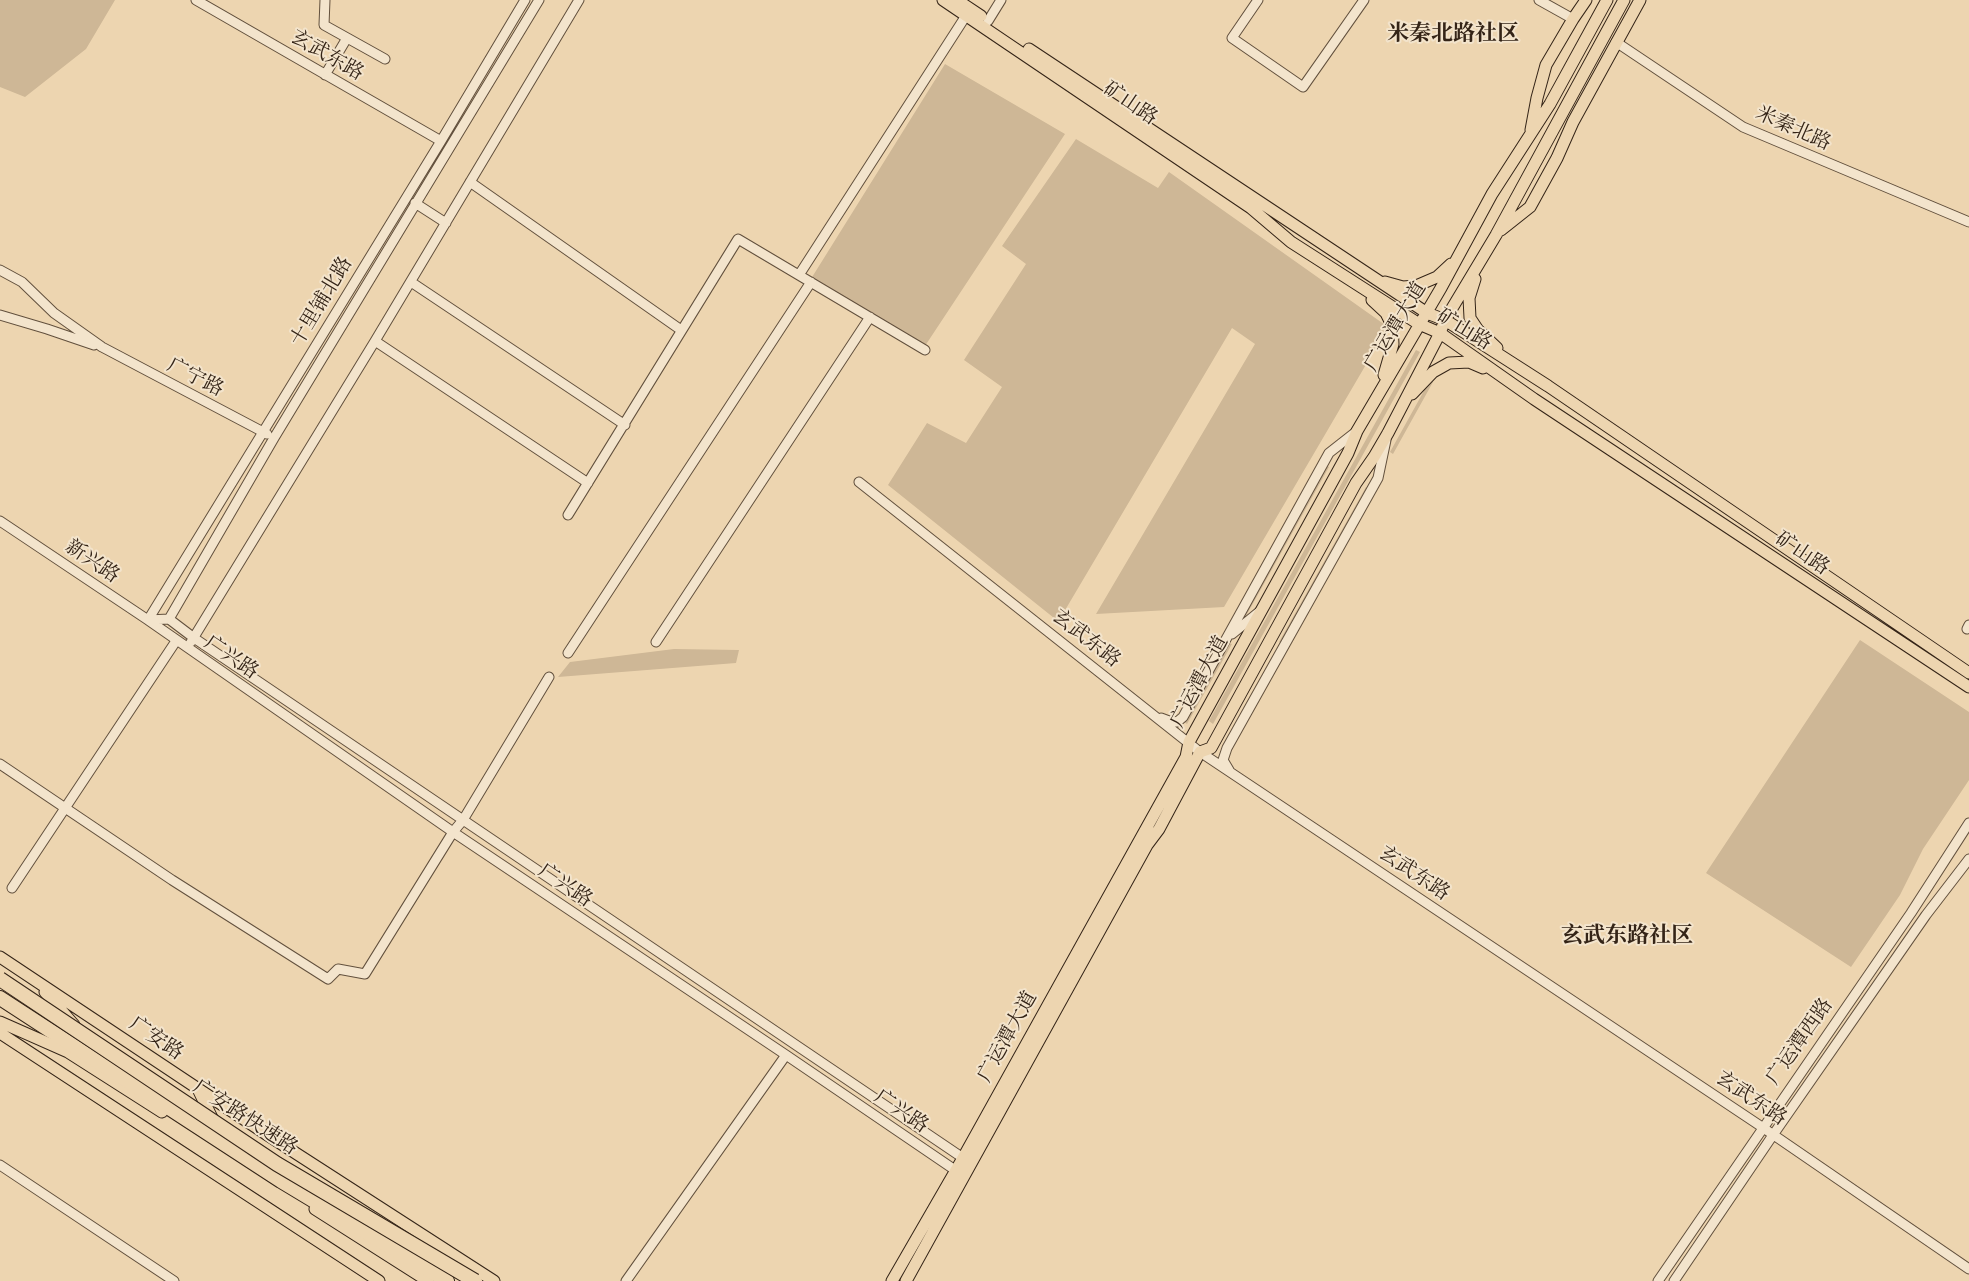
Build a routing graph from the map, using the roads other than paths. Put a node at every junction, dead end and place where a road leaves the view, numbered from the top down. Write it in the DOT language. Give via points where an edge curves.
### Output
graph roads {
  1 [pos="196,0"];
  2 [pos="325,0"];
  3 [pos="524,0"];
  4 [pos="539,0"];
  5 [pos="579,0"];
  6 [pos="943,0"];
  7 [pos="957,0"];
  8 [pos="1001,0"];
  9 [pos="1258,0"];
  10 [pos="1364,0"];
  11 [pos="1539,0"];
  12 [pos="1586,0"];
  13 [pos="1607,0"];
  14 [pos="1624,0"];
  15 [pos="1640,0"];
  16 [pos="968,12"];
  17 [pos="1573,19"];
  18 [pos="988,22"];
  19 [pos="347,38"];
  20 [pos="1616,42"];
  21 [pos="385,59"];
  22 [pos="325,75"];
  23 [pos="1530,137"];
  24 [pos="441,141"];
  25 [pos="470,182"];
  26 [pos="415,203"];
  27 [pos="1969,222"];
  28 [pos="446,223"];
  29 [pos="1496,234"];
  30 [pos="1459,255"];
  31 [pos="1483,256"];
  32 [pos="0,270"];
  33 [pos="799,275"];
  34 [pos="1369,275"];
  35 [pos="1350,281"];
  36 [pos="411,282"];
  37 [pos="811,282"];
  38 [pos="1427,313"];
  39 [pos="0,315"];
  40 [pos="870,317"];
  41 [pos="1444,320"];
  42 [pos="1419,324"];
  43 [pos="681,330"];
  44 [pos="1440,333"];
  45 [pos="375,341"];
  46 [pos="102,347"];
  47 [pos="925,350"];
  48 [pos="1521,369"];
  49 [pos="1506,379"];
  50 [pos="1378,395"];
  51 [pos="1403,404"];
  52 [pos="625,425"];
  53 [pos="1358,430"];
  54 [pos="263,432"];
  55 [pos="1388,433"];
  56 [pos="274,438"];
  57 [pos="859,482"];
  58 [pos="588,483"];
  59 [pos="568,515"];
  60 [pos="0,521"];
  61 [pos="1261,610"];
  62 [pos="168,619"];
  63 [pos="148,620"];
  64 [pos="194,638"];
  65 [pos="1227,638"];
  66 [pos="176,641"];
  67 [pos="656,642"];
  68 [pos="186,649"];
  69 [pos="568,653"];
  70 [pos="1969,672"];
  71 [pos="549,676"];
  72 [pos="1969,688"];
  73 [pos="1151,713"];
  74 [pos="1188,742"];
  75 [pos="1200,752"];
  76 [pos="0,764"];
  77 [pos="1233,773"];
  78 [pos="66,809"];
  79 [pos="463,820"];
  80 [pos="1969,823"];
  81 [pos="453,832"];
  82 [pos="1969,860"];
  83 [pos="12,888"];
  84 [pos="0,958"];
  85 [pos="0,978"];
  86 [pos="33,979"];
  87 [pos="0,998"];
  88 [pos="0,1022"];
  89 [pos="0,1033"];
  90 [pos="786,1055"];
  91 [pos="198,1089"];
  92 [pos="1762,1127"];
  93 [pos="217,1128"];
  94 [pos="1773,1134"];
  95 [pos="965,1164"];
  96 [pos="0,1165"];
  97 [pos="955,1170"];
  98 [pos="962,1181"];
  99 [pos="1969,1269"];
  100 [pos="174,1281"];
  101 [pos="379,1281"];
  102 [pos="428,1281"];
  103 [pos="449,1281"];
  104 [pos="475,1281"];
  105 [pos="494,1281"];
  106 [pos="626,1281"];
  107 [pos="892,1281"];
  108 [pos="906,1281"];
  109 [pos="1658,1281"];
  110 [pos="1674,1281"];
  1 -- 22 [label="street, 玄武东路"];
  2 -- 19 [label="street" via="324,25"];
  3 -- 24 [label="street, 十里铺北路"];
  4 -- 26 [label="street, 十里铺北路"];
  5 -- 25 [label="street"];
  6 -- 16 [label="main road, 矿山路"];
  7 -- 16 [label="main road, 矿山路"];
  8 -- 18 [label="street"];
  9 -- 10 [label="street" via="1232,38 1303,87"];
  11 -- 17 [label="street"];
  12 -- 17 [label="main road"];
  13 -- 23 [label="main road, 广运潭大道"];
  14 -- 29 [label="main road, 广运潭大道"];
  15 -- 20 [label="main road"];
  16 -- 18 [label="main road, 矿山路"];
  16 -- 33 [label="street"];
  16 -- 35 [label="main road, 矿山路" via="1251,208 1291,242"];
  17 -- 23 [label="main road" via="1546,65"];
  18 -- 34 [label="main road, 矿山路"];
  19 -- 21 [label="street"];
  19 -- 22 [label="street"];
  20 -- 27 [label="street, 米秦北路" via="1743,127"];
  20 -- 29 [label="main road" via="1530,207"];
  22 -- 24 [label="street, 玄武东路"];
  23 -- 30 [label="main road, 广运潭大道" via="1492,194"];
  24 -- 54 [label="street, 十里铺北路"];
  25 -- 28 [label="street"];
  25 -- 43 [label="street"];
  26 -- 28 [label="street"];
  26 -- 56 [label="street, 十里铺北路"];
  28 -- 36 [label="street"];
  29 -- 31 [label="main road, 广运潭大道"];
  30 -- 34 [label="main road" via="1436,277 1416,286 1394,285"];
  30 -- 38 [label="main road, 广运潭大道"];
  31 -- 41 [label="main road, 广运潭大道"];
  31 -- 48 [label="main road" via="1468,298 1470,318 1483,335"];
  32 -- 46 [label="street, 广宁路" via="22,282 59,317"];
  33 -- 37 [label="street"];
  33 -- 43 [label="street" via="738,239"];
  34 -- 38 [label="main road, 矿山路"];
  35 -- 42 [label="main road, 矿山路"];
  35 -- 50 [label="main road" via="1384,311 1392,325 1393,344"];
  36 -- 45 [label="street"];
  36 -- 52 [label="street"];
  37 -- 40 [label="street"];
  37 -- 69 [label="street"];
  38 -- 41 [label="main road, 矿山路"];
  38 -- 42 [label="main road, 广运潭大道"];
  39 -- 46 [label="street, 广宁路"];
  40 -- 47 [label="street"];
  40 -- 67 [label="street"];
  41 -- 44 [label="main road, 广运潭大道"];
  41 -- 48 [label="main road, 矿山路"];
  42 -- 44 [label="main road, 矿山路"];
  42 -- 50 [label="main road, 广运潭大道"];
  43 -- 52 [label="street"];
  44 -- 49 [label="main road, 矿山路"];
  44 -- 51 [label="main road, 广运潭大道"];
  45 -- 58 [label="street"];
  45 -- 64 [label="street"];
  46 -- 54 [label="street, 广宁路"];
  48 -- 70 [label="main road, 矿山路"];
  49 -- 51 [label="main road" via="1472,363 1449,363 1433,372"];
  49 -- 72 [label="main road, 矿山路"];
  50 -- 53 [label="main road, 广运潭大道"];
  51 -- 55 [label="main road, 广运潭大道"];
  52 -- 58 [label="street"];
  53 -- 61 [label="main road, 广运潭大道"];
  53 -- 65 [label="street" via="1330,453"];
  54 -- 56 [label="street, 广宁路"];
  54 -- 63 [label="street, 十里铺北路"];
  55 -- 75 [label="main road, 广运潭大道" via="1356,483 1211,748"];
  55 -- 77 [label="street" via="1378,478 1227,748 1223,760"];
  56 -- 62 [label="street, 十里铺北路"];
  57 -- 73 [label="street, 玄武东路"];
  58 -- 59 [label="street"];
  60 -- 63 [label="street, 新兴路"];
  61 -- 65 [label="street"];
  61 -- 74 [label="main road, 广运潭大道"];
  62 -- 63 [label="street"];
  62 -- 64 [label="street, 广兴路"];
  63 -- 66 [label="street, 广兴路"];
  64 -- 68 [label="street"];
  64 -- 79 [label="street, 广兴路"];
  65 -- 73 [label="street" via="1180,720 1169,722"];
  66 -- 68 [label="street, 广兴路"];
  66 -- 78 [label="street"];
  68 -- 81 [label="street, 广兴路"];
  71 -- 79 [label="street"];
  73 -- 74 [label="street, 玄武东路"];
  74 -- 75 [label="street, 玄武东路"];
  74 -- 95 [label="main road, 广运潭大道" via="1186,757"];
  75 -- 77 [label="street, 玄武东路"];
  75 -- 95 [label="main road, 广运潭大道"];
  76 -- 78 [label="street"];
  77 -- 92 [label="street, 玄武东路"];
  78 -- 81 [label="street" via="328,979 338,969 365,974"];
  78 -- 83 [label="street"];
  79 -- 81 [label="street"];
  79 -- 95 [label="street, 广兴路"];
  80 -- 92 [label="street, 广运潭西路" via="1911,913"];
  81 -- 90 [label="street, 广兴路"];
  82 -- 94 [label="street, 广运潭西路" via="1926,915"];
  84 -- 86 [label="main road, 广安路"];
  85 -- 104 [label="highway, 广安路快速路, bridge" via="277,1164"];
  86 -- 91 [label="main road, 广安路"];
  86 -- 93 [label="main road" via="96,1049"];
  87 -- 103 [label="highway, 广安路快速路" via="280,1182"];
  88 -- 102 [label="main road" via="68,1052"];
  89 -- 101 [label="main road"];
  90 -- 97 [label="street, 广兴路"];
  90 -- 106 [label="street"];
  91 -- 93 [label="main road"];
  91 -- 105 [label="main road, 广安路"];
  92 -- 94 [label="street, 玄武东路"];
  92 -- 109 [label="street, 广运潭西路"];
  93 -- 103 [label="main road"];
  94 -- 99 [label="street, 玄武东路"];
  94 -- 110 [label="street, 广运潭西路"];
  95 -- 97 [label="main road, 广运潭大道"];
  95 -- 98 [label="main road, 广运潭大道"];
  96 -- 100 [label="street"];
  97 -- 98 [label="street, 广兴路"];
  97 -- 107 [label="main road, 广运潭大道"];
  98 -- 108 [label="main road, 广运潭大道"];
}
